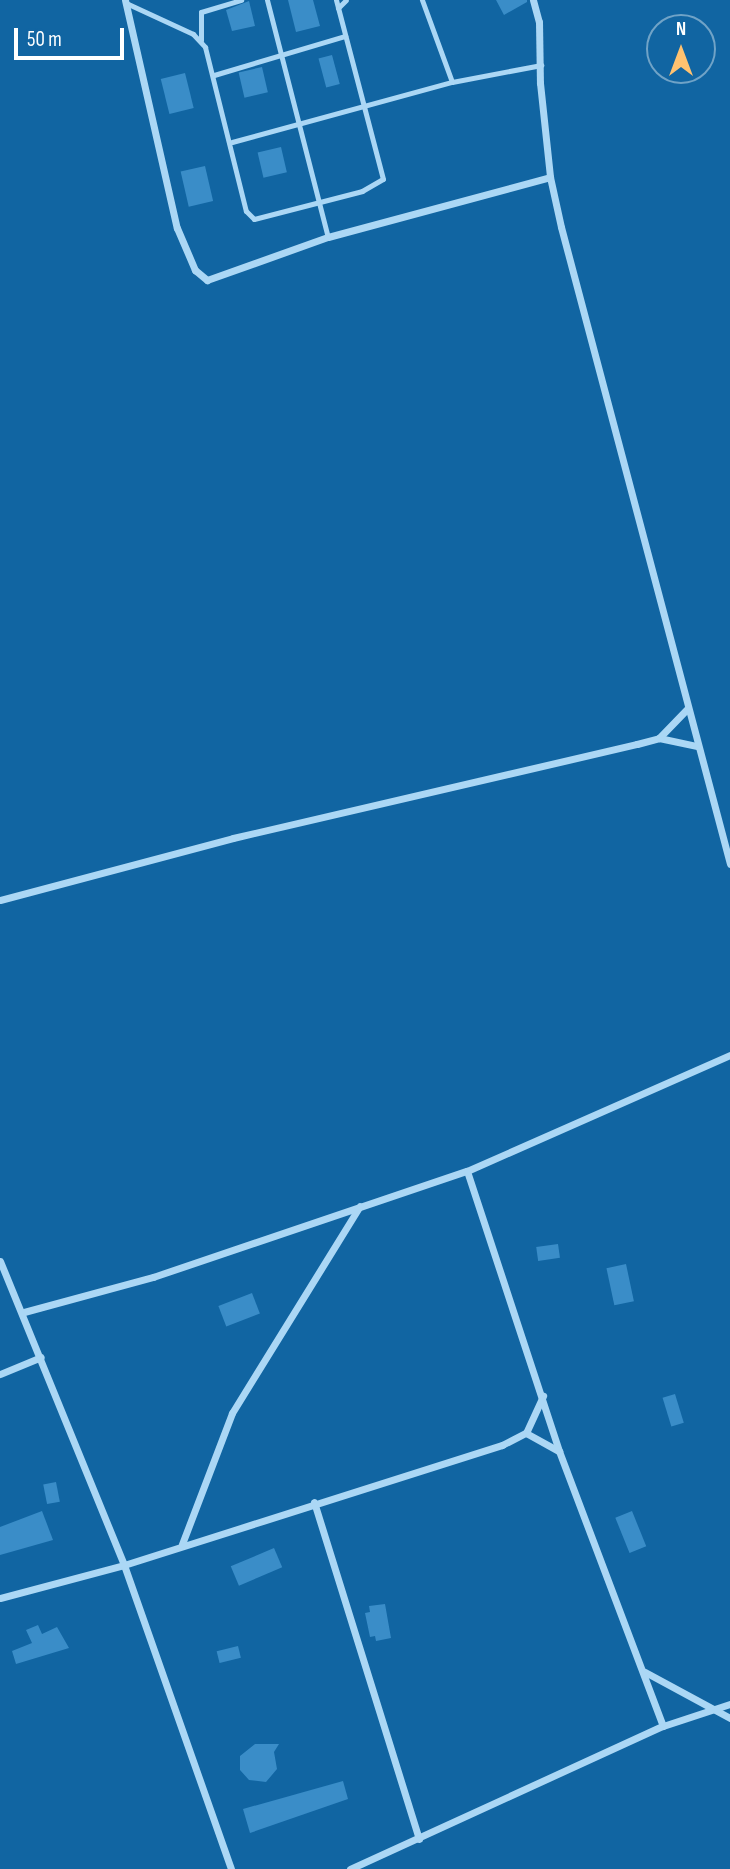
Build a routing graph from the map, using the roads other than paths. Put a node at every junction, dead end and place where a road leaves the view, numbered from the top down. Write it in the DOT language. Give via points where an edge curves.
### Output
graph roads {
  1 [pos="241,0"];
  2 [pos="267,0"];
  3 [pos="336,0"];
  4 [pos="346,0"];
  5 [pos="422,0"];
  6 [pos="533,0"];
  7 [pos="126,2"];
  8 [pos="338,8"];
  9 [pos="345,36"];
  10 [pos="201,40"];
  11 [pos="283,56"];
  12 [pos="541,65"];
  13 [pos="214,75"];
  14 [pos="452,82"];
  15 [pos="366,106"];
  16 [pos="299,124"];
  17 [pos="232,142"];
  18 [pos="550,177"];
  19 [pos="319,203"];
  20 [pos="328,237"];
  21 [pos="687,709"];
  22 [pos="659,738"];
  23 [pos="697,746"];
  24 [pos="730,864"];
  25 [pos="0,900"];
  26 [pos="730,1055"];
  27 [pos="467,1171"];
  28 [pos="360,1206"];
  29 [pos="0,1261"];
  30 [pos="24,1312"];
  31 [pos="41,1357"];
  32 [pos="0,1374"];
  33 [pos="542,1396"];
  34 [pos="526,1433"];
  35 [pos="559,1451"];
  36 [pos="314,1502"];
  37 [pos="182,1544"];
  38 [pos="124,1565"];
  39 [pos="0,1598"];
  40 [pos="645,1672"];
  41 [pos="730,1704"];
  42 [pos="715,1709"];
  43 [pos="730,1717"];
  44 [pos="663,1726"];
  45 [pos="419,1839"];
  46 [pos="231,1869"];
  47 [pos="350,1869"];
  1 -- 10 [label="lane" via="201,12"];
  2 -- 11 [label="lane"];
  3 -- 8 [label="lane"];
  4 -- 8 [label="lane"];
  5 -- 14 [label="lane"];
  6 -- 12 [label="street"];
  7 -- 10 [label="lane"];
  7 -- 20 [label="street" via="177,228 195,270 207,280 220,278"];
  8 -- 9 [label="lane"];
  9 -- 11 [label="lane"];
  9 -- 15 [label="lane"];
  10 -- 13 [label="lane"];
  11 -- 13 [label="lane"];
  11 -- 16 [label="lane"];
  12 -- 14 [label="lane"];
  12 -- 18 [label="street"];
  13 -- 17 [label="lane"];
  14 -- 15 [label="lane"];
  15 -- 16 [label="lane"];
  15 -- 19 [label="lane" via="383,178 362,191"];
  16 -- 17 [label="lane"];
  16 -- 19 [label="lane"];
  17 -- 19 [label="lane" via="249,217 269,217"];
  18 -- 20 [label="street"];
  18 -- 21 [label="street"];
  19 -- 20 [label="lane"];
  21 -- 22 [label="street"];
  21 -- 23 [label="street"];
  22 -- 23 [label="street"];
  22 -- 25 [label="street" via="233,838"];
  23 -- 24 [label="street"];
  26 -- 27 [label="street"];
  27 -- 28 [label="street"];
  27 -- 33 [label="street"];
  28 -- 30 [label="street" via="153,1277"];
  28 -- 37 [label="street" via="232,1413"];
  29 -- 30 [label="street"];
  30 -- 31 [label="street"];
  31 -- 32 [label="street"];
  31 -- 38 [label="street"];
  33 -- 34 [label="street" via="537,1418"];
  33 -- 35 [label="street"];
  34 -- 35 [label="street"];
  34 -- 36 [label="street" via="502,1445"];
  35 -- 40 [label="street"];
  36 -- 37 [label="street"];
  36 -- 45 [label="street"];
  37 -- 38 [label="street"];
  38 -- 39 [label="street"];
  38 -- 46 [label="street"];
  40 -- 42 [label="street"];
  40 -- 44 [label="street"];
  41 -- 42 [label="street"];
  42 -- 43 [label="street"];
  42 -- 44 [label="street"];
  44 -- 45 [label="street"];
  45 -- 47 [label="street"];
}
